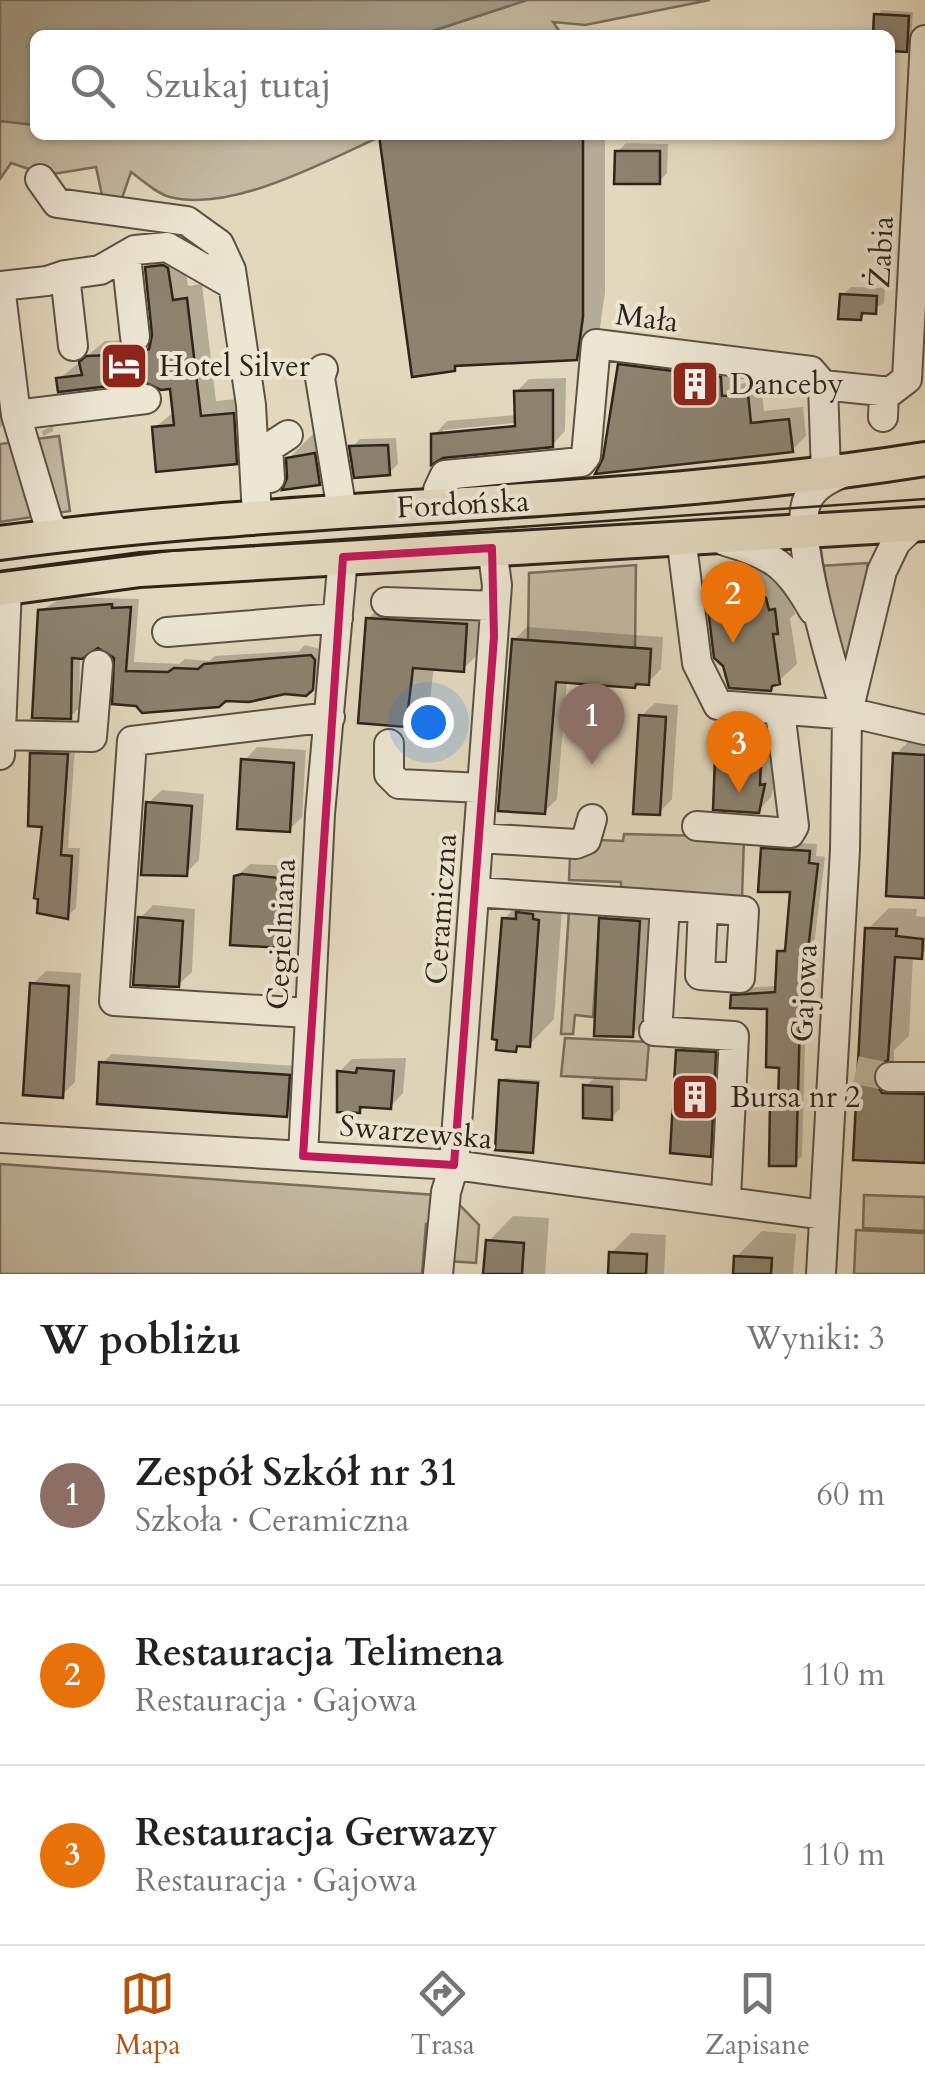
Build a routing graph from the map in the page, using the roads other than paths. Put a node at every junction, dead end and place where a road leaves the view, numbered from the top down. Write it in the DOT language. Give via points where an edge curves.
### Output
graph roads {
  1 [pos="925,40"];
  2 [pos="40,180"];
  3 [pos="126,256"];
  4 [pos="65,274"];
  5 [pos="233,286"];
  6 [pos="135,337"];
  7 [pos="73,346"];
  8 [pos="324,369"];
  9 [pos="823,386"];
  10 [pos="146,399"];
  11 [pos="16,416"];
  12 [pos="288,435"];
  13 [pos="925,459"];
  14 [pos="838,472"];
  15 [pos="440,506"];
  16 [pos="342,511"];
  17 [pos="264,515"];
  18 [pos="920,524"];
  19 [pos="804,530"];
  20 [pos="58,536"];
  21 [pos="688,537"];
  22 [pos="0,544"];
  23 [pos="492,548"];
  24 [pos="343,557"];
  25 [pos="4,588"];
  26 [pos="386,602"];
  27 [pos="496,606"];
  28 [pos="338,618"];
  29 [pos="818,620"];
  30 [pos="167,632"];
  31 [pos="98,665"];
  32 [pos="780,711"];
  33 [pos="847,716"];
  34 [pos="330,717"];
  35 [pos="925,730"];
  36 [pos="1,735"];
  37 [pos="389,744"];
  38 [pos="0,754"];
  39 [pos="482,788"];
  40 [pos="592,819"];
  41 [pos="697,826"];
  42 [pos="479,838"];
  43 [pos="475,892"];
  44 [pos="664,905"];
  45 [pos="703,908"];
  46 [pos="310,1013"];
  47 [pos="890,1077"];
  48 [pos="925,1077"];
  49 [pos="0,1138"];
  50 [pos="303,1156"];
  51 [pos="454,1165"];
  52 [pos="726,1198"];
  53 [pos="824,1215"];
  54 [pos="438,1274"];
  55 [pos="821,1274"];
  1 -- 9 [label="street, Żabia" via="907,379 884,404"];
  2 -- 5 [label="street" via="57,203 154,215 206,230 219,244"];
  3 -- 4 [label="street" via="100,270"];
  3 -- 5 [label="street" via="168,246"];
  3 -- 6 [label="street"];
  4 -- 7 [label="street"];
  4 -- 11 [label="street" via="0,286"];
  5 -- 17 [label="street"];
  8 -- 16 [label="street" via="320,378"];
  9 -- 14 [label="street"];
  9 -- 15 [label="street, Mała" via="811,371 596,344 581,462 446,474"];
  10 -- 11 [label="street"];
  11 -- 20 [label="street"];
  12 -- 17 [label="street" via="268,448"];
  13 -- 14 [label="main road, Fordońska"];
  14 -- 15 [label="main road, Fordońska"];
  14 -- 19 [label="street, Gajowa" via="809,497"];
  15 -- 16 [label="main road, Fordońska"];
  16 -- 17 [label="main road, Fordońska"];
  17 -- 20 [label="main road, Fordońska"];
  18 -- 19 [label="main road, Fordońska"];
  18 -- 33 [label="street, Gajowa" via="896,542 882,571"];
  19 -- 21 [label="main road, Fordońska"];
  19 -- 29 [label="street, Gajowa"];
  20 -- 22 [label="main road, Fordońska"];
  21 -- 23 [label="main road, Fordońska"];
  21 -- 29 [label="street, Gajowa" via="770,554"];
  21 -- 32 [label="street" via="687,605 702,678 718,705"];
  23 -- 24 [label="main road, Fordońska"];
  23 -- 27 [label="street, Ceramiczna"];
  24 -- 25 [label="main road, Fordońska" via="140,570"];
  24 -- 28 [label="street, Cegielniana"];
  25 -- 36 [label="street"];
  26 -- 27 [label="street"];
  27 -- 39 [label="street, Ceramiczna"];
  28 -- 30 [label="street"];
  28 -- 34 [label="street, Cegielniana"];
  29 -- 33 [label="street, Gajowa"];
  31 -- 36 [label="street" via="92,737"];
  32 -- 33 [label="street"];
  32 -- 41 [label="street" via="790,833"];
  33 -- 35 [label="street"];
  33 -- 53 [label="street, Gajowa" via="844,1069"];
  34 -- 46 [label="street, Cegielniana"];
  34 -- 46 [label="street" via="132,741 114,1001"];
  36 -- 38 [label="street"];
  37 -- 39 [label="street" via="389,774 399,784"];
  39 -- 42 [label="street, Ceramiczna"];
  40 -- 42 [label="street" via="586,840 576,844"];
  42 -- 43 [label="street, Ceramiczna"];
  43 -- 44 [label="street"];
  43 -- 51 [label="street, Ceramiczna"];
  44 -- 45 [label="street"];
  44 -- 52 [label="street" via="656,1024 734,1036"];
  46 -- 50 [label="street, Cegielniana"];
  47 -- 48 [label="street"];
  49 -- 50 [label="street, Swarzewska"];
  50 -- 51 [label="street, Swarzewska"];
  51 -- 52 [label="street, Swarzewska"];
  51 -- 54 [label="street, Ceramiczna"];
  52 -- 53 [label="street, Swarzewska"];
  53 -- 55 [label="street, Gajowa"];
}
